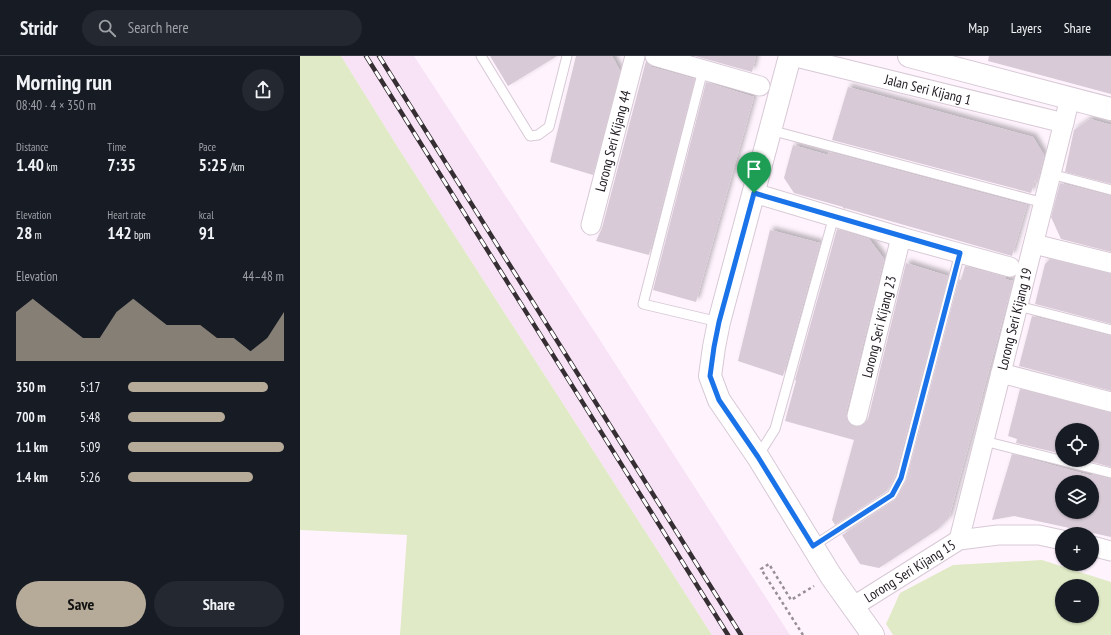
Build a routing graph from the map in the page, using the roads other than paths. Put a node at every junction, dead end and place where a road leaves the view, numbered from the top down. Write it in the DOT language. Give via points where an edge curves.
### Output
graph roads {
  1 [pos="481,56"];
  2 [pos="568,56"];
  3 [pos="635,56"];
  4 [pos="655,56"];
  5 [pos="791,56"];
  6 [pos="909,56"];
  7 [pos="941,60"];
  8 [pos="703,70"];
  9 [pos="760,86"];
  10 [pos="1070,98"];
  11 [pos="1111,109"];
  12 [pos="1064,123"];
  13 [pos="770,130"];
  14 [pos="1051,174"];
  15 [pos="1111,190"];
  16 [pos="754,193"];
  17 [pos="1044,203"];
  18 [pos="834,216"];
  19 [pos="591,225"];
  20 [pos="901,237"];
  21 [pos="1034,244"];
  22 [pos="960,253"];
  23 [pos="1111,263"];
  24 [pos="1010,266"];
  25 [pos="1018,306"];
  26 [pos="719,322"];
  27 [pos="1111,330"];
  28 [pos="1001,374"];
  29 [pos="1111,402"];
  30 [pos="856,416"];
  31 [pos="984,441"];
  32 [pos="758,457"];
  33 [pos="1111,473"];
  34 [pos="1055,538"];
  35 [pos="959,540"];
  36 [pos="813,546"];
  37 [pos="1099,548"];
  38 [pos="1111,551"];
  39 [pos="854,606"];
  40 [pos="873,635"];
  1 -- 2 [label="lane" via="530,136 538,135 549,127"];
  3 -- 19 [label="street, Lorong Seri Kijang 44"];
  4 -- 8 [label="street"];
  5 -- 12 [label="street, Jalan Seri Kijang 1"];
  5 -- 13 [label="street"];
  6 -- 7 [label="street, Jalan Seri Kijang 1"];
  7 -- 10 [label="street, Jalan Seri Kijang 1"];
  8 -- 9 [label="street"];
  8 -- 26 [label="lane" via="643,304"];
  10 -- 11 [label="street, Jalan Seri Kijang 1"];
  10 -- 12 [label="street, Lorong Seri Kijang 19"];
  12 -- 14 [label="street, Lorong Seri Kijang 19"];
  13 -- 16 [label="street"];
  13 -- 17 [label="lane"];
  14 -- 15 [label="lane"];
  14 -- 17 [label="street, Lorong Seri Kijang 19"];
  16 -- 18 [label="street"];
  16 -- 26 [label="street"];
  17 -- 21 [label="street, Lorong Seri Kijang 19"];
  18 -- 20 [label="street"];
  18 -- 32 [label="lane" via="775,429"];
  20 -- 22 [label="street"];
  20 -- 30 [label="street, Lorong Seri Kijang 23"];
  21 -- 23 [label="street"];
  21 -- 25 [label="street, Lorong Seri Kijang 19"];
  22 -- 24 [label="street"];
  22 -- 36 [label="lane" via="901,478 892,495"];
  25 -- 27 [label="lane"];
  25 -- 28 [label="street, Lorong Seri Kijang 19"];
  26 -- 32 [label="street" via="710,376 719,400"];
  28 -- 29 [label="street"];
  28 -- 31 [label="street, Lorong Seri Kijang 19"];
  31 -- 33 [label="lane"];
  31 -- 35 [label="street, Lorong Seri Kijang 19"];
  32 -- 36 [label="street"];
  34 -- 35 [label="street, Lorong Seri Kijang 15" via="1040,535 998,535"];
  35 -- 39 [label="street, Lorong Seri Kijang 15"];
  36 -- 39 [label="street" via="831,576"];
  37 -- 38 [label="street"];
  39 -- 40 [label="street"];
}
